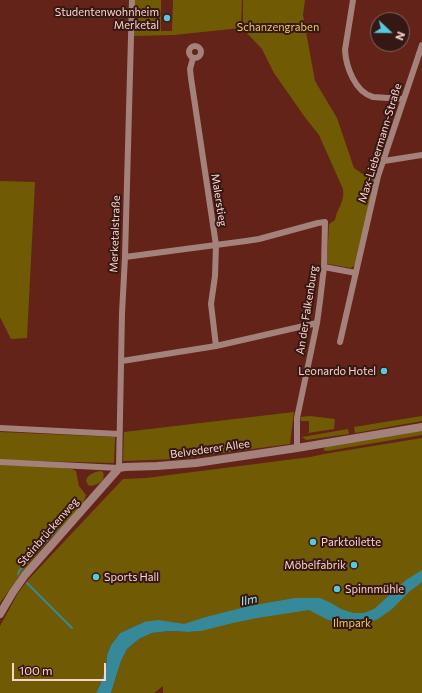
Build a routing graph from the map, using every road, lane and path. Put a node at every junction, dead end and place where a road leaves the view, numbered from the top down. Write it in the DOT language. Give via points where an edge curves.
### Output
graph roads {
  1 [pos="132,0"];
  2 [pos="353,0"];
  3 [pos="422,45"];
  4 [pos="193,58"];
  5 [pos="403,99"];
  6 [pos="422,155"];
  7 [pos="384,161"];
  8 [pos="216,245"];
  9 [pos="125,257"];
  10 [pos="324,267"];
  11 [pos="356,273"];
  12 [pos="317,324"];
  13 [pos="340,342"];
  14 [pos="216,346"];
  15 [pos="122,361"];
  16 [pos="422,426"];
  17 [pos="0,428"];
  18 [pos="119,434"];
  19 [pos="297,448"];
  20 [pos="0,462"];
  21 [pos="119,468"];
  22 [pos="0,614"];
  1 -- 9 [label="street, Merketalstraße"];
  2 -- 5 [label="street" via="345,50 352,76 369,96"];
  3 -- 5 [label="street, Max-Liebermann-Straße"];
  4 -- 8 [label="street, Malerstieg" via="191,78"];
  5 -- 7 [label="street, Max-Liebermann-Straße"];
  6 -- 7 [label="street"];
  7 -- 11 [label="street, Max-Liebermann-Straße" via="375,186"];
  8 -- 9 [label="street"];
  8 -- 10 [label="street, An der Falkenburg" via="259,239 326,222"];
  8 -- 14 [label="street, Malerstieg" via="211,304"];
  9 -- 15 [label="street, Merketalstraße"];
  10 -- 11 [label="street"];
  10 -- 12 [label="street, An der Falkenburg"];
  11 -- 13 [label="street, Max-Liebermann-Straße"];
  12 -- 14 [label="street"];
  12 -- 19 [label="street, An der Falkenburg" via="297,418"];
  14 -- 15 [label="street"];
  15 -- 18 [label="street, Merketalstraße"];
  16 -- 19 [label="street, Belvederer Allee"];
  17 -- 18 [label="street"];
  18 -- 21 [label="street, Merketalstraße"];
  19 -- 21 [label="street, Belvederer Allee" via="196,463"];
  20 -- 21 [label="street, Belvederer Allee"];
  21 -- 22 [label="street, Steinbrückenweg" via="25,575"];
}
